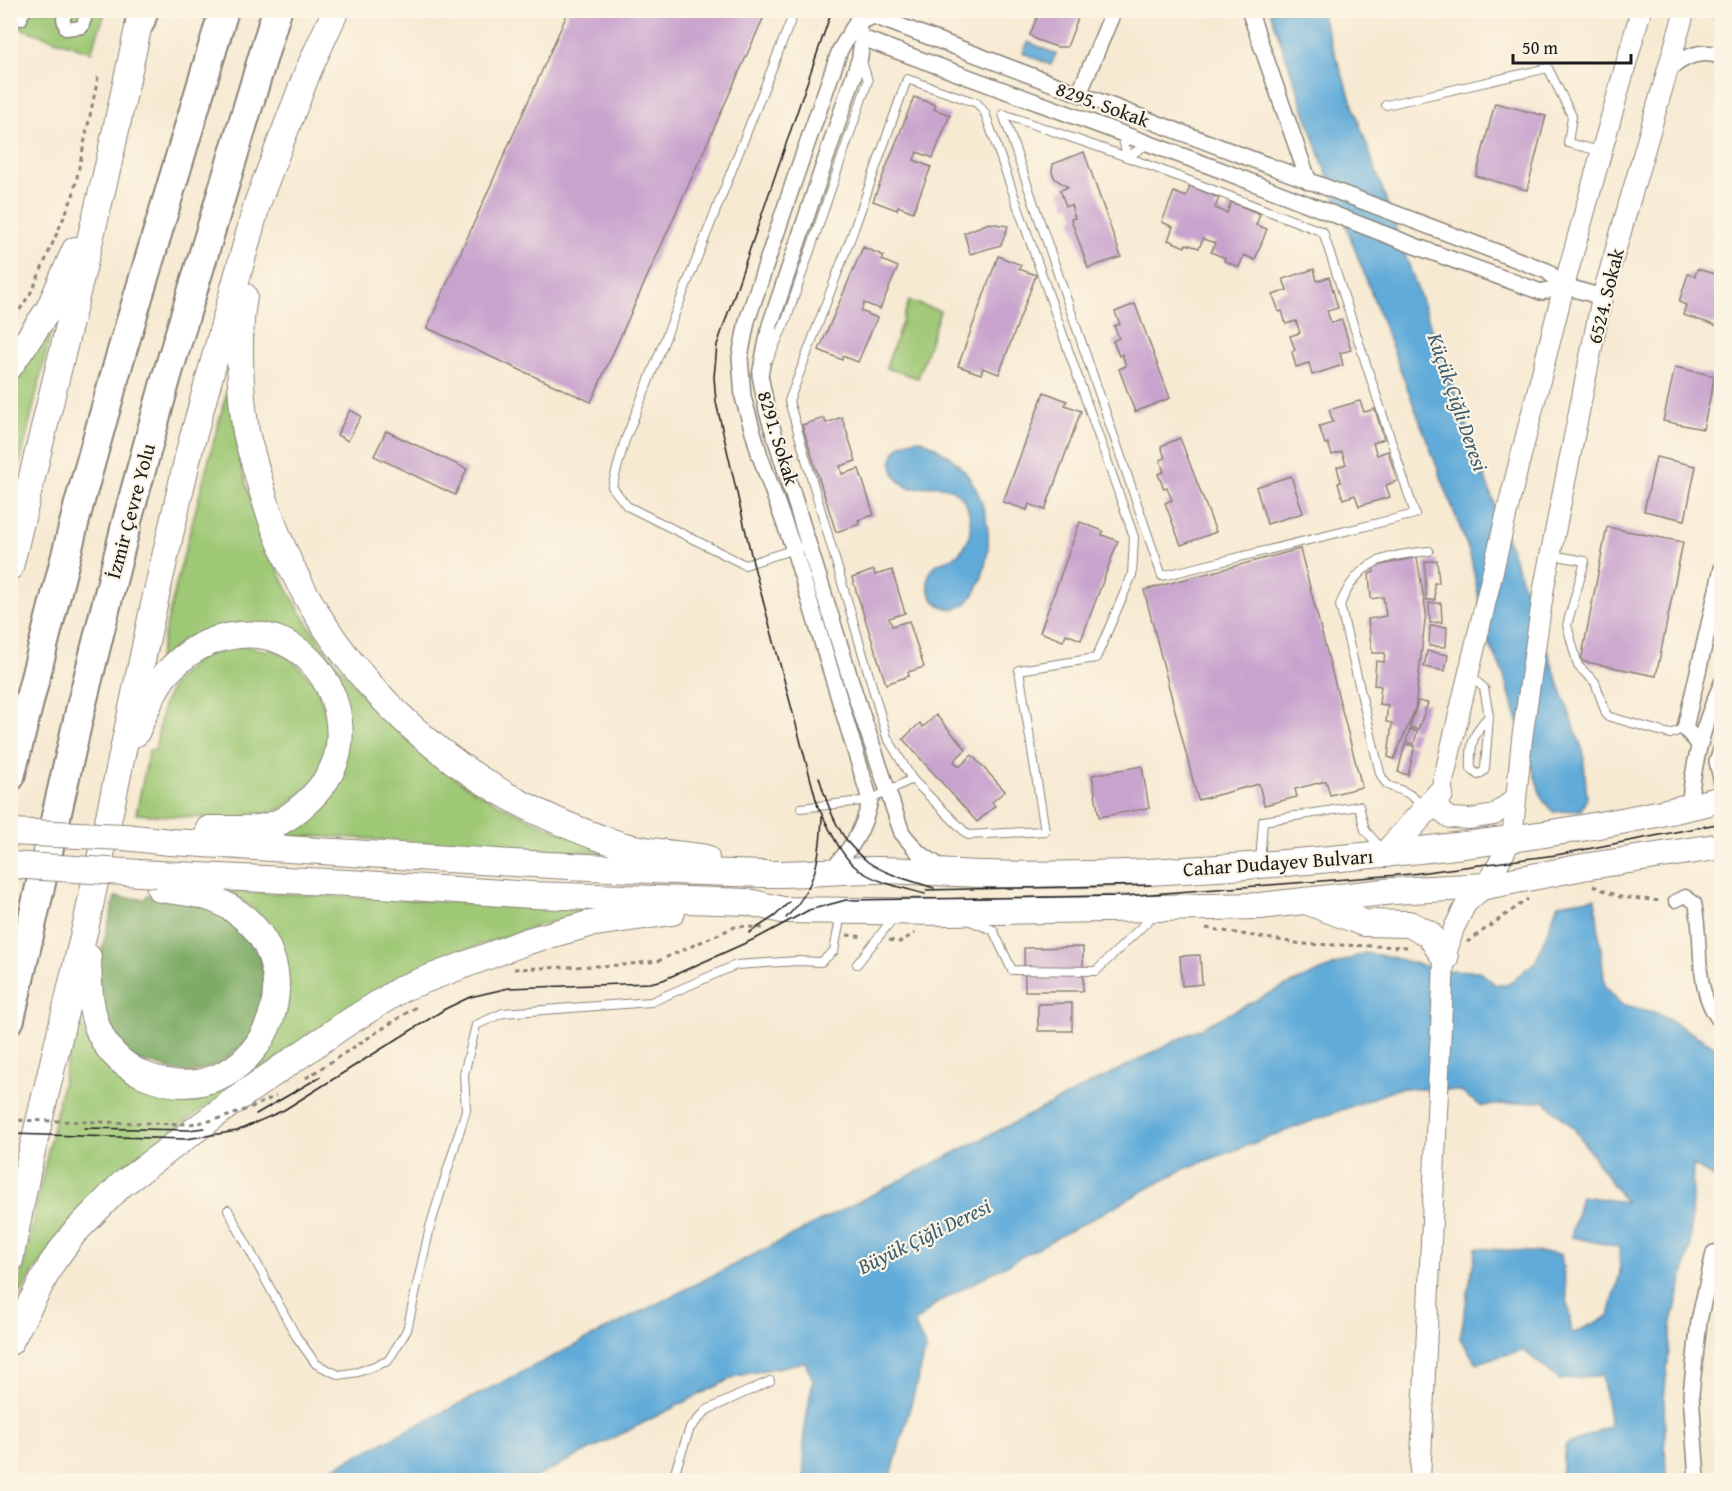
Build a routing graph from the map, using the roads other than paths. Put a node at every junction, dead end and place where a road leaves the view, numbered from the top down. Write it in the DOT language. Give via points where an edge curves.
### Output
graph roads {
  1 [pos="12,10"];
  2 [pos="26,10"];
  3 [pos="68,10"];
  4 [pos="224,10"];
  5 [pos="277,10"];
  6 [pos="336,10"];
  7 [pos="795,10"];
  8 [pos="1114,10"];
  9 [pos="1249,10"];
  10 [pos="1641,10"];
  11 [pos="1685,10"];
  12 [pos="1719,10"];
  13 [pos="84,12"];
  14 [pos="142,14"];
  15 [pos="858,17"];
  16 [pos="1722,21"];
  17 [pos="862,38"];
  18 [pos="1722,57"];
  19 [pos="1668,71"];
  20 [pos="1079,94"];
  21 [pos="1386,105"];
  22 [pos="1121,133"];
  23 [pos="1149,143"];
  24 [pos="278,148"];
  25 [pos="1601,152"];
  26 [pos="1127,157"];
  27 [pos="108,166"];
  28 [pos="1315,184"];
  29 [pos="1564,286"];
  30 [pos="1602,297"];
  31 [pos="10,366"];
  32 [pos="810,544"];
  33 [pos="794,550"];
  34 [pos="1429,551"];
  35 [pos="1550,554"];
  36 [pos="10,567"];
  37 [pos="1722,568"];
  38 [pos="1469,675"];
  39 [pos="1722,683"];
  40 [pos="1489,716"];
  41 [pos="1685,728"];
  42 [pos="1698,743"];
  43 [pos="1722,748"];
  44 [pos="119,768"];
  45 [pos="10,777"];
  46 [pos="912,779"];
  47 [pos="1722,783"];
  48 [pos="889,792"];
  49 [pos="1514,799"];
  50 [pos="1722,799"];
  51 [pos="870,800"];
  52 [pos="1433,801"];
  53 [pos="1689,807"];
  54 [pos="801,808"];
  55 [pos="10,832"];
  56 [pos="174,835"];
  57 [pos="1512,839"];
  58 [pos="1722,846"];
  59 [pos="1386,854"];
  60 [pos="10,865"];
  61 [pos="1260,865"];
  62 [pos="830,872"];
  63 [pos="948,872"];
  64 [pos="770,874"];
  65 [pos="154,881"];
  66 [pos="1486,886"];
  67 [pos="1305,901"];
  68 [pos="1675,901"];
  69 [pos="748,902"];
  70 [pos="1161,908"];
  71 [pos="841,910"];
  72 [pos="898,911"];
  73 [pos="949,912"];
  74 [pos="87,920"];
  75 [pos="1446,957"];
  76 [pos="857,964"];
  77 [pos="10,1019"];
  78 [pos="1722,1025"];
  79 [pos="228,1210"];
  80 [pos="1722,1251"];
  81 [pos="10,1260"];
  82 [pos="10,1342"];
  83 [pos="770,1381"];
  84 [pos="672,1480"];
  85 [pos="1420,1480"];
  86 [pos="1697,1480"];
  1 -- 2 [label="street" via="21,19"];
  3 -- 13 [label="street" via="63,20 66,29 82,27"];
  4 -- 45 [label="highway" via="91,460"];
  5 -- 77 [label="highway, İzmir Çevre Yolu" via="127,521"];
  6 -- 24 [label="main road"];
  7 -- 33 [label="lane" via="624,443 612,487 627,506 745,565"];
  8 -- 20 [label="street"];
  9 -- 28 [label="street"];
  10 -- 25 [label="street, 6524. Sokak"];
  11 -- 19 [label="street, 6524. Sokak"];
  12 -- 16 [label="street"];
  14 -- 27 [label="main road"];
  15 -- 17 [label="street"];
  15 -- 20 [label="street, 8295. Sokak" via="874,16"];
  15 -- 33 [label="street, 8291. Sokak" via="840,50 795,178 747,321 740,357 742,397"];
  17 -- 22 [label="street, 8295. Sokak"];
  17 -- 32 [label="street, 8291. Sokak" via="860,57 770,325 760,375 767,411"];
  18 -- 19 [label="street" via="1713,53 1691,56"];
  19 -- 30 [label="street, 6524. Sokak"];
  20 -- 28 [label="street, 8295. Sokak"];
  21 -- 25 [label="lane" via="1548,68 1572,116 1568,143"];
  22 -- 23 [label="street, 8295. Sokak"];
  22 -- 26 [label="lane"];
  23 -- 26 [label="lane"];
  23 -- 29 [label="street, 8295. Sokak" via="1541,292"];
  24 -- 44 [label="main road" via="252,220 190,448"];
  24 -- 64 [label="main road" via="241,310 240,362 246,432 264,501 286,558 314,611 393,711 444,754 496,790 623,846 717,860"];
  25 -- 29 [label="street, 6524. Sokak"];
  26 -- 26 [label="lane" via="1323,232 1415,514 1162,576 1003,114"];
  27 -- 31 [label="main road" via="49,309"];
  27 -- 36 [label="main road"];
  28 -- 29 [label="street, 8295. Sokak" via="1547,271"];
  29 -- 30 [label="street"];
  29 -- 38 [label="street, 6524. Sokak"];
  30 -- 35 [label="street, 6524. Sokak"];
  32 -- 33 [label="lane"];
  32 -- 48 [label="street, 8291. Sokak"];
  33 -- 51 [label="street, 8291. Sokak"];
  34 -- 52 [label="lane" via="1387,557 1368,566 1352,580 1340,605 1380,773 1387,785"];
  35 -- 41 [label="lane" via="1585,561 1567,625 1578,666 1595,682 1607,716 1670,734"];
  35 -- 49 [label="street, 6524. Sokak"];
  37 -- 41 [label="street"];
  38 -- 40 [label="lane" via="1484,688"];
  38 -- 52 [label="street, 6524. Sokak"];
  39 -- 42 [label="street"];
  40 -- 40 [label="lane" via="1485,768 1478,775 1471,770 1473,740 1478,727"];
  41 -- 42 [label="street"];
  42 -- 53 [label="street"];
  43 -- 47 [label="street" via="1718,761"];
  44 -- 56 [label="main road" via="163,678 179,660 200,646 222,637 252,634 300,651 317,668 337,704 340,727 338,754 329,776 313,798 292,815 266,827"];
  44 -- 74 [label="main road"];
  46 -- 46 [label="lane" via="968,835 1045,831 1019,670 1096,658 1132,575 1134,537 985,113 977,103 907,79 789,401 886,737"];
  46 -- 48 [label="lane"];
  48 -- 51 [label="lane"];
  48 -- 63 [label="street, 8291. Sokak" via="902,833 918,852"];
  49 -- 52 [label="street" via="1494,815 1470,819 1450,818"];
  49 -- 57 [label="street, 6524. Sokak"];
  50 -- 53 [label="main road, Cahar Dudayev Bulvarı"];
  51 -- 54 [label="lane"];
  51 -- 62 [label="street" via="852,847"];
  52 -- 59 [label="main road"];
  53 -- 57 [label="main road, Cahar Dudayev Bulvarı"];
  55 -- 56 [label="main road, bridge"];
  56 -- 64 [label="main road" via="647,870"];
  57 -- 59 [label="main road, Cahar Dudayev Bulvarı"];
  57 -- 66 [label="street"];
  58 -- 66 [label="main road, Cahar Dudayev Bulvarı"];
  59 -- 61 [label="main road, Cahar Dudayev Bulvarı"];
  59 -- 61 [label="lane" via="1365,830 1359,806 1263,821"];
  60 -- 65 [label="main road, bridge" via="106,870"];
  61 -- 63 [label="main road, Cahar Dudayev Bulvarı" via="1100,873"];
  62 -- 63 [label="main road, Cahar Dudayev Bulvarı"];
  62 -- 64 [label="main road, Cahar Dudayev Bulvarı"];
  65 -- 69 [label="main road" via="348,883 532,895"];
  65 -- 74 [label="main road" via="221,902 236,911 267,945 276,969 274,1011 251,1054 230,1070 208,1080 184,1084 159,1081 121,1062 95,1025 89,993"];
  66 -- 67 [label="main road, Cahar Dudayev Bulvarı"];
  66 -- 75 [label="street" via="1466,904"];
  67 -- 70 [label="main road, Cahar Dudayev Bulvarı"];
  67 -- 75 [label="main road" via="1364,922 1409,924 1429,934"];
  68 -- 78 [label="street" via="1685,896 1695,903 1700,923 1701,985 1713,1016"];
  69 -- 71 [label="main road, Cahar Dudayev Bulvarı" via="782,910"];
  69 -- 82 [label="main road" via="589,924 528,941 403,988 260,1083 121,1185 73,1234 52,1263"];
  70 -- 73 [label="main road, Cahar Dudayev Bulvarı"];
  70 -- 73 [label="lane" via="1096,971 1012,970 993,930"];
  71 -- 72 [label="main road, Cahar Dudayev Bulvarı"];
  71 -- 79 [label="lane" via="834,951 820,962 736,965 651,1002 503,1013 476,1025 464,1074 466,1110 430,1227 407,1330 388,1361 339,1375 316,1364 296,1336"];
  72 -- 73 [label="main road, Cahar Dudayev Bulvarı"];
  72 -- 76 [label="lane"];
  74 -- 81 [label="main road"];
  75 -- 85 [label="street"];
  80 -- 86 [label="street" via="1714,1253 1699,1321 1691,1394"];
  83 -- 84 [label="lane" via="707,1410 690,1428"];
}
